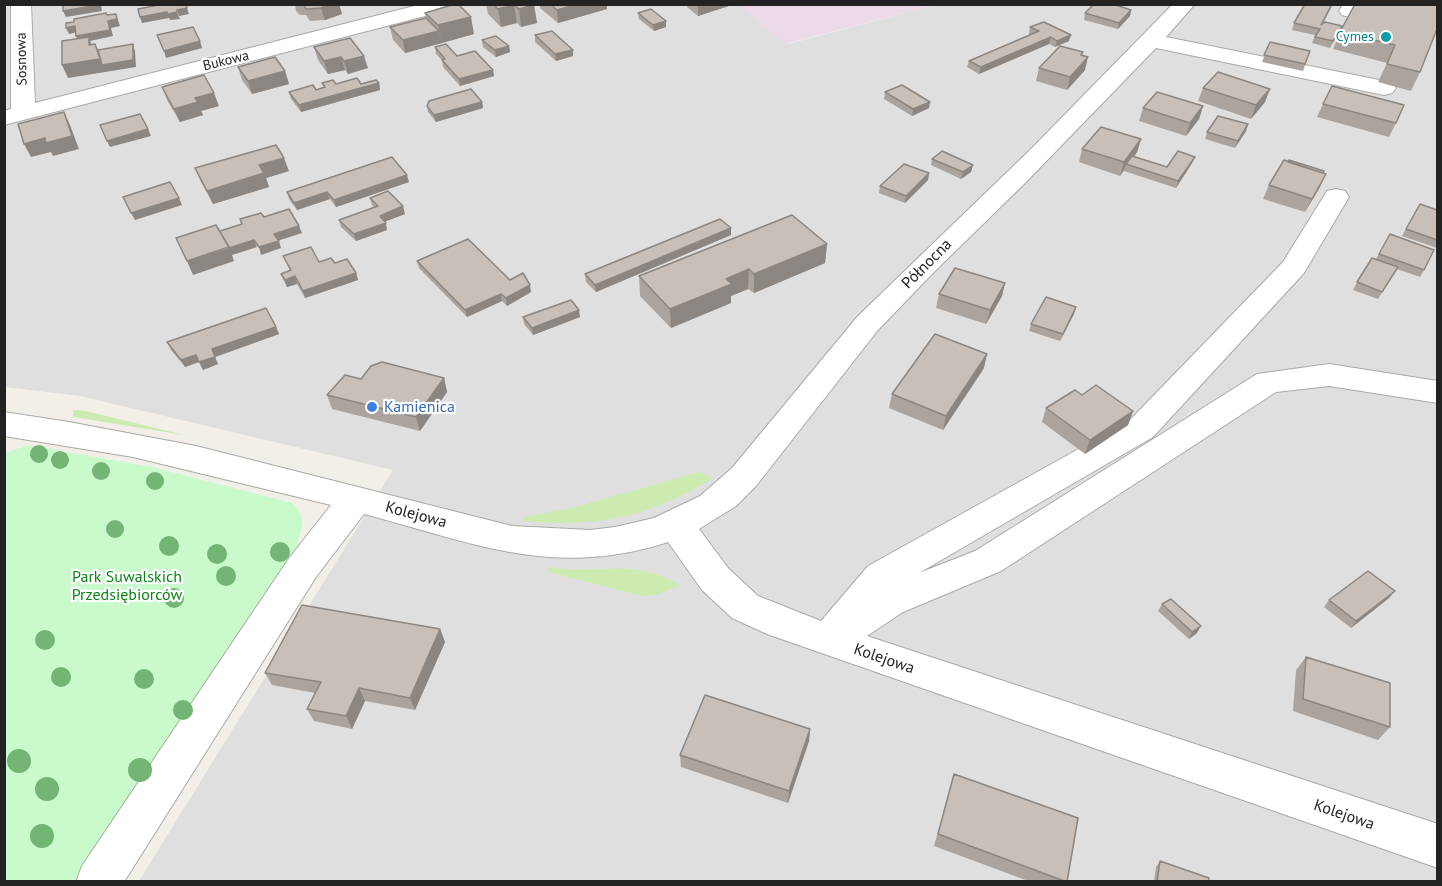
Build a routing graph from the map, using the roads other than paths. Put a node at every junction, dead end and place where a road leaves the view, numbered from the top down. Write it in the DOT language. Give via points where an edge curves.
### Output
graph roads {
  1 [pos="21,4"];
  2 [pos="448,4"];
  3 [pos="1185,4"];
  4 [pos="393,11"];
  5 [pos="1151,40"];
  6 [pos="1384,88"];
  7 [pos="14,115"];
  8 [pos="1336,197"];
  9 [pos="1435,388"];
  10 [pos="12,430"];
  11 [pos="356,499"];
  12 [pos="676,525"];
  13 [pos="828,640"];
  14 [pos="1437,846"];
  15 [pos="98,882"];
  1 -- 7 [label="street, Sosnowa"];
  2 -- 4 [label="street, Bukowa"];
  3 -- 5 [label="street, Północna"];
  4 -- 7 [label="street, Bukowa"];
  5 -- 6 [label="street"];
  5 -- 12 [label="street, Północna" via="869,323 740,484 712,506"];
  8 -- 13 [label="street" via="1294,267 1142,429 881,577"];
  9 -- 13 [label="street" via="1329,375 1268,382 988,561 890,601"];
  10 -- 11 [label="street, Kolejowa" via="178,454"];
  11 -- 12 [label="street, Kolejowa" via="512,540 555,546 595,546"];
  11 -- 15 [label="street" via="303,567"];
  12 -- 13 [label="street, Kolejowa" via="715,579 745,607"];
  13 -- 14 [label="street, Kolejowa"];
}
